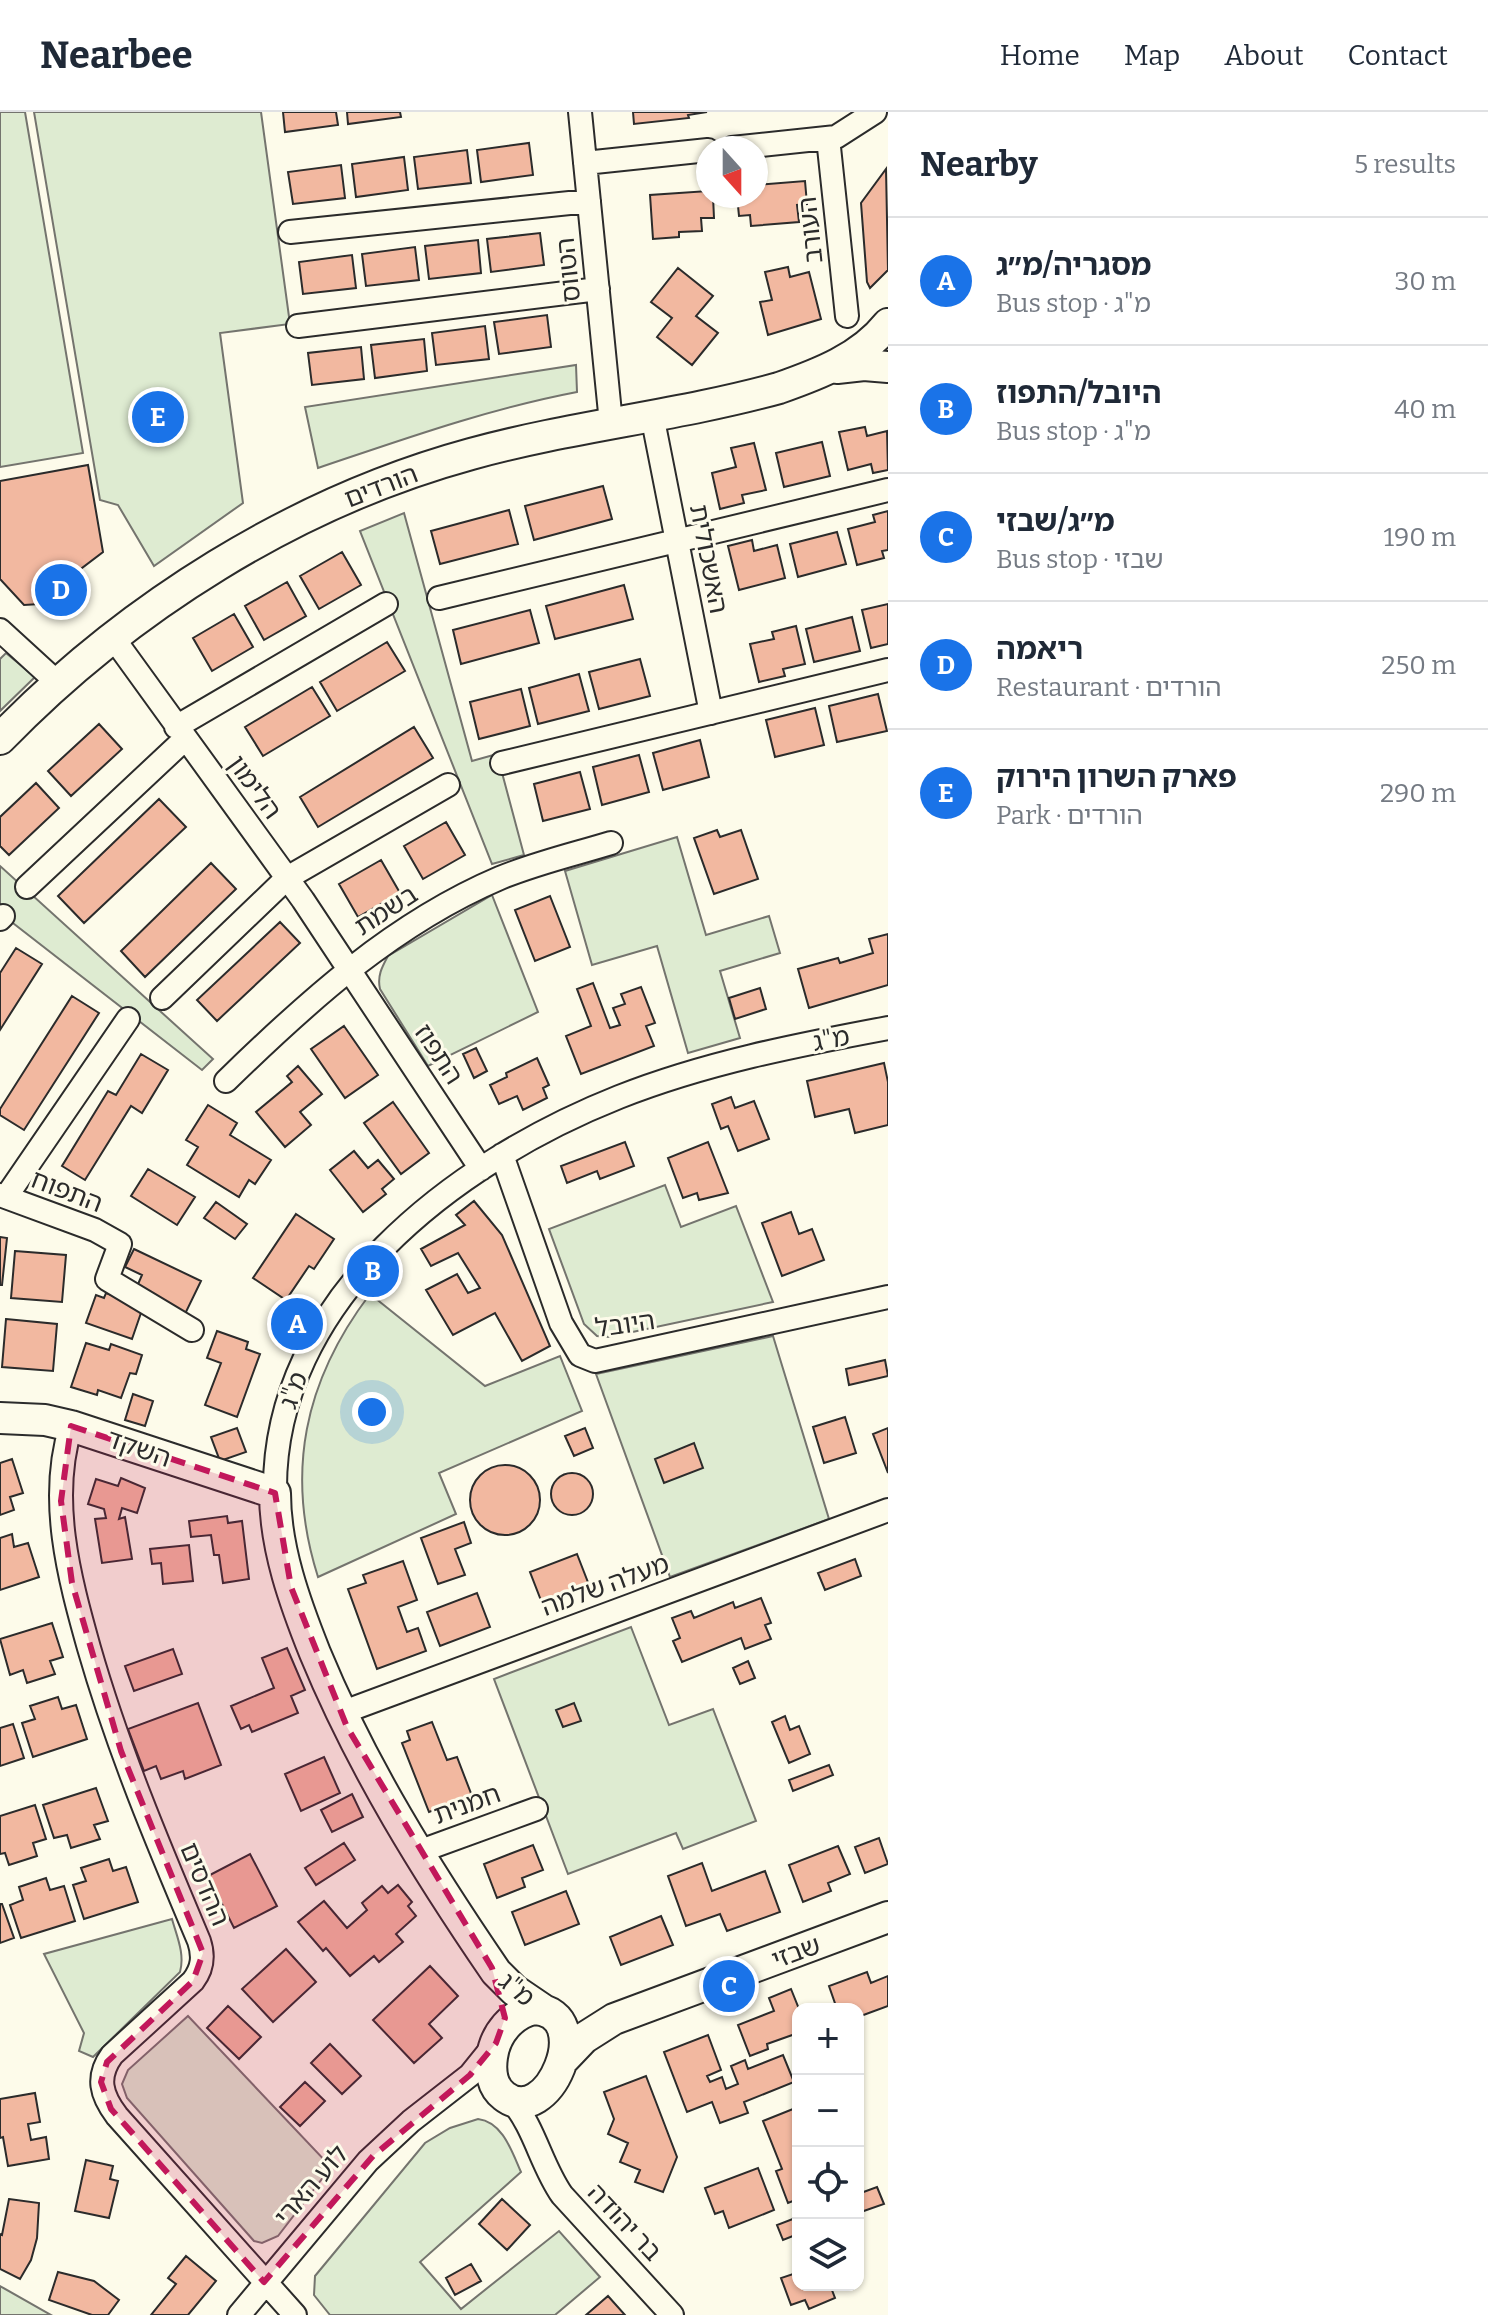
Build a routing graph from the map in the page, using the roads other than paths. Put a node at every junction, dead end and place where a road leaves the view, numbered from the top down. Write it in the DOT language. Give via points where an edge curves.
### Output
graph roads {
  1 [pos="580,112"];
  2 [pos="875,112"];
  3 [pos="828,138"];
  4 [pos="768,144"];
  5 [pos="696,151"];
  6 [pos="585,163"];
  7 [pos="589,201"];
  8 [pos="290,232"];
  9 [pos="598,289"];
  10 [pos="847,316"];
  11 [pos="888,323"];
  12 [pos="298,326"];
  13 [pos="888,354"];
  14 [pos="888,367"];
  15 [pos="827,370"];
  16 [pos="652,415"];
  17 [pos="611,423"];
  18 [pos="888,490"];
  19 [pos="677,541"];
  20 [pos="439,598"];
  21 [pos="386,604"];
  22 [pos="0,630"];
  23 [pos="114,639"];
  24 [pos="888,670"];
  25 [pos="59,684"];
  26 [pos="711,713"];
  27 [pos="181,733"];
  28 [pos="0,739"];
  29 [pos="502,763"];
  30 [pos="448,785"];
  31 [pos="611,843"];
  32 [pos="287,878"];
  33 [pos="27,887"];
  34 [pos="350,969"];
  35 [pos="162,998"];
  36 [pos="128,1019"];
  37 [pos="888,1028"];
  38 [pos="226,1081"];
  39 [pos="502,1155"];
  40 [pos="481,1169"];
  41 [pos="3,1196"];
  42 [pos="888,1297"];
  43 [pos="192,1330"];
  44 [pos="0,1418"];
  45 [pos="71,1426"];
  46 [pos="275,1493"];
  47 [pos="888,1510"];
  48 [pos="341,1713"];
  49 [pos="536,1809"];
  50 [pos="418,1852"];
  51 [pos="888,1917"];
  52 [pos="492,1968"];
  53 [pos="546,2011"];
  54 [pos="614,2019"];
  55 [pos="500,2036"];
  56 [pos="563,2060"];
  57 [pos="549,2087"];
  58 [pos="508,2099"];
  59 [pos="436,2102"];
  60 [pos="544,2161"];
  61 [pos="264,2282"];
  62 [pos="239,2315"];
  63 [pos="295,2315"];
  64 [pos="672,2315"];
  1 -- 6 [label="street, הטווס"];
  2 -- 3 [label="street"];
  3 -- 4 [label="street"];
  3 -- 10 [label="street, העורב"];
  5 -- 6 [label="street"];
  6 -- 7 [label="street, הטווס"];
  7 -- 8 [label="street"];
  7 -- 9 [label="street, הטווס"];
  9 -- 12 [label="street"];
  9 -- 17 [label="street, הטווס"];
  11 -- 13 [label="street"];
  11 -- 15 [label="street, הורדים" via="861,350"];
  14 -- 15 [label="street, הורדים"];
  15 -- 16 [label="street, הורדים" via="756,394"];
  16 -- 17 [label="street, הורדים"];
  16 -- 19 [label="street, האשכולית"];
  17 -- 23 [label="street, הורדים" via="471,454 348,497 229,559"];
  18 -- 19 [label="street"];
  19 -- 20 [label="street"];
  19 -- 26 [label="street, האשכולית"];
  21 -- 27 [label="street"];
  22 -- 25 [label="street"];
  23 -- 25 [label="street, הורדים"];
  23 -- 27 [label="street, הלימון"];
  24 -- 26 [label="street"];
  25 -- 28 [label="street, הורדים"];
  26 -- 29 [label="street"];
  27 -- 32 [label="street, הלימון"];
  27 -- 33 [label="street"];
  30 -- 32 [label="street"];
  31 -- 34 [label="street, בשמת" via="503,877 405,930"];
  32 -- 34 [label="street, הלימון"];
  32 -- 35 [label="street"];
  34 -- 38 [label="street, בשמת"];
  34 -- 40 [label="street, התפוז"];
  36 -- 41 [label="street"];
  37 -- 39 [label="street, מ\"ג" via="677,1076 563,1121"];
  39 -- 40 [label="street, מ\"ג"];
  39 -- 42 [label="street, היובל" via="561,1323 580,1355 595,1361"];
  40 -- 46 [label="street, מ\"ג" via="415,1220 332,1309 291,1390 280,1429"];
  41 -- 43 [label="street, התפוח" via="120,1244 107,1279"];
  44 -- 45 [label="street, השקד"];
  45 -- 46 [label="street, השקד"];
  45 -- 61 [label="street, ההדסים" via="61,1501 75,1597 121,1751 203,1958 193,1981 112,2055 102,2088 117,2116"];
  46 -- 48 [label="street, מ\"ג" via="291,1587"];
  47 -- 48 [label="street, מעלה שלמה"];
  48 -- 50 [label="street, מ\"ג"];
  49 -- 50 [label="street, חמנית"];
  50 -- 52 [label="street, מ\"ג"];
  51 -- 54 [label="street, שבזי"];
  52 -- 53 [label="street, מ\"ג"];
  52 -- 55 [label="street, מ\"ג" via="503,2006"];
  53 -- 54 [label="street, שבזי" via="583,2020"];
  53 -- 55 [label="street" via="523,2012"];
  53 -- 56 [label="street" via="563,2032"];
  54 -- 56 [label="street, שבזי" via="579,2042"];
  55 -- 58 [label="street" via="492,2057 493,2078"];
  55 -- 59 [label="street, לוע הארי" via="470,2075"];
  56 -- 57 [label="street"];
  57 -- 58 [label="street" via="527,2101"];
  57 -- 60 [label="street, בר יהודה" via="540,2120"];
  58 -- 59 [label="street" via="471,2094"];
  58 -- 60 [label="street, בר יהודה" via="528,2125"];
  59 -- 61 [label="street, לוע הארי" via="368,2161"];
  60 -- 64 [label="street, בר יהודה" via="562,2195"];
  61 -- 62 [label="street, לוע הארי"];
  61 -- 63 [label="street, ההדסים"];
}
